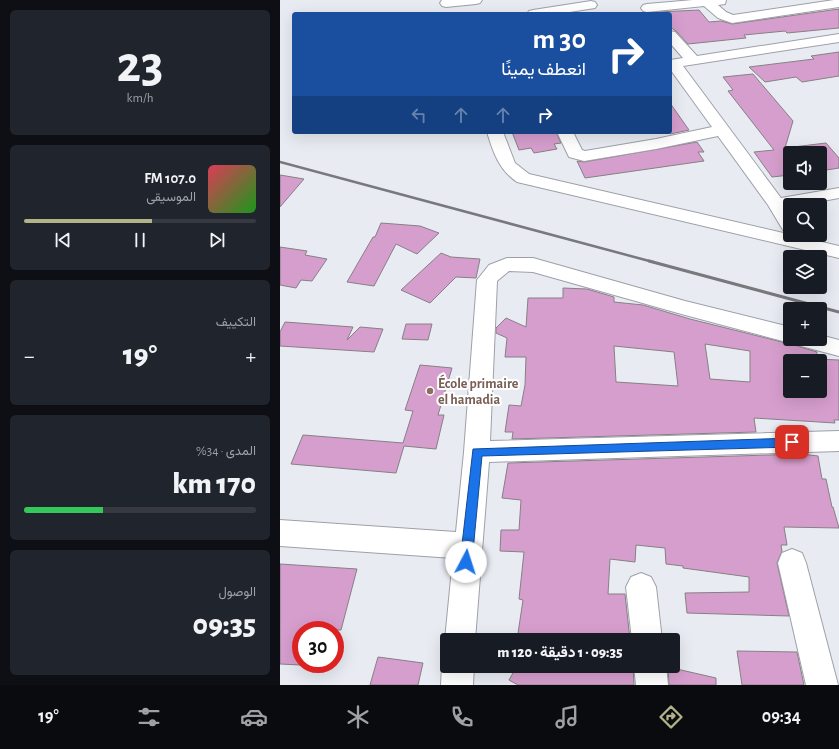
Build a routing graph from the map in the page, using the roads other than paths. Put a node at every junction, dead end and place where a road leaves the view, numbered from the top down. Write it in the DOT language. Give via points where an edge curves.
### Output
graph roads {
  1 [pos="476,0"];
  2 [pos="728,0"];
  3 [pos="770,0"];
  4 [pos="836,0"];
  5 [pos="708,3"];
  6 [pos="839,3"];
  7 [pos="447,6"];
  8 [pos="592,6"];
  9 [pos="646,7"];
  10 [pos="783,11"];
  11 [pos="548,12"];
  12 [pos="672,37"];
  13 [pos="839,38"];
  14 [pos="693,60"];
  15 [pos="672,64"];
  16 [pos="672,65"];
  17 [pos="722,130"];
  18 [pos="496,134"];
  19 [pos="566,134"];
  20 [pos="652,138"];
  21 [pos="839,193"];
  22 [pos="776,204"];
  23 [pos="783,215"];
  24 [pos="783,236"];
  25 [pos="807,242"];
  26 [pos="839,252"];
  27 [pos="783,333"];
  28 [pos="827,345"];
  29 [pos="839,348"];
  30 [pos="839,441"];
  31 [pos="477,452"];
  32 [pos="280,533"];
  33 [pos="468,546"];
  34 [pos="792,563"];
  35 [pos="641,587"];
  36 [pos="461,633"];
  37 [pos="646,633"];
  38 [pos="458,673"];
  39 [pos="651,673"];
  40 [pos="457,685"];
  41 [pos="652,685"];
  42 [pos="822,685"];
  1 -- 7 [label="street"];
  2 -- 5 [label="street"];
  3 -- 10 [label="street"];
  4 -- 6 [label="street"];
  5 -- 9 [label="street"];
  5 -- 10 [label="street" via="730,19"];
  6 -- 10 [label="street"];
  8 -- 11 [label="street"];
  12 -- 14 [label="street"];
  13 -- 14 [label="street"];
  14 -- 15 [label="street"];
  16 -- 17 [label="street"];
  17 -- 20 [label="street"];
  17 -- 22 [label="street"];
  18 -- 24 [label="street" via="506,163 516,175 523,178"];
  19 -- 20 [label="street" via="575,153 584,156"];
  21 -- 22 [label="street"];
  22 -- 23 [label="street"];
  25 -- 26 [label="street"];
  27 -- 31 [label="street" via="533,265 505,265 492,273 487,280"];
  28 -- 29 [label="street"];
  30 -- 31 [label="street"];
  31 -- 33 [label="street"];
  32 -- 33 [label="street"];
  33 -- 36 [label="street"];
  34 -- 42 [label="street"];
  35 -- 37 [label="street"];
  38 -- 40 [label="street"];
  39 -- 41 [label="street"];
}
